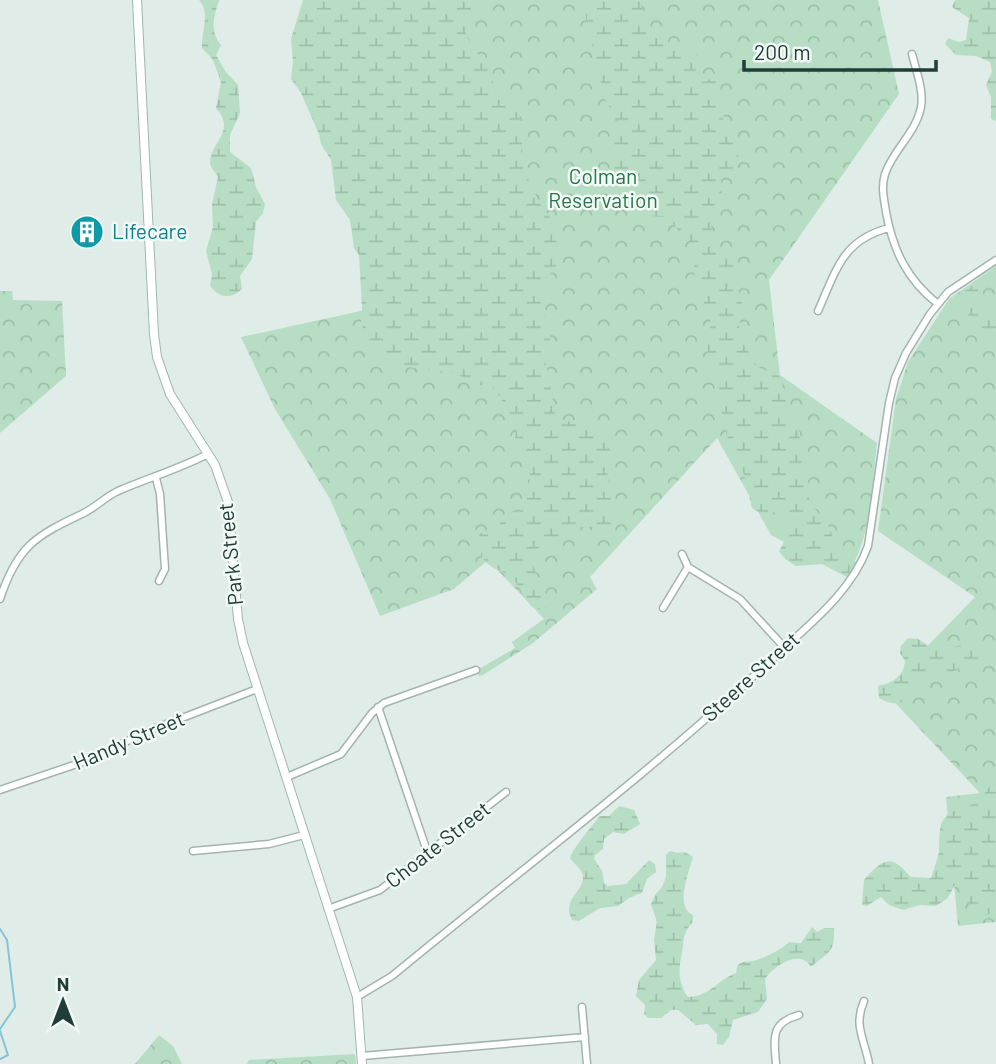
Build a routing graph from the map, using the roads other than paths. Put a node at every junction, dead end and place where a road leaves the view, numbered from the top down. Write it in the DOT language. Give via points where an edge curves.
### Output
graph roads {
  1 [pos="137,0"];
  2 [pos="912,54"];
  3 [pos="889,228"];
  4 [pos="996,260"];
  5 [pos="938,304"];
  6 [pos="817,311"];
  7 [pos="208,454"];
  8 [pos="156,478"];
  9 [pos="682,554"];
  10 [pos="688,567"];
  11 [pos="159,581"];
  12 [pos="0,599"];
  13 [pos="663,608"];
  14 [pos="785,647"];
  15 [pos="476,670"];
  16 [pos="257,689"];
  17 [pos="378,707"];
  18 [pos="287,777"];
  19 [pos="0,790"];
  20 [pos="506,792"];
  21 [pos="304,835"];
  22 [pos="193,851"];
  23 [pos="428,854"];
  24 [pos="328,909"];
  25 [pos="357,997"];
  26 [pos="864,1001"];
  27 [pos="582,1007"];
  28 [pos="799,1015"];
  29 [pos="585,1037"];
  30 [pos="362,1060"];
  31 [pos="587,1064"];
  32 [pos="776,1064"];
  33 [pos="869,1064"];
  1 -- 7 [label="main road, Park Street" via="156,345 170,394"];
  2 -- 3 [label="street" via="921,107 885,174 882,189"];
  3 -- 5 [label="street" via="902,265"];
  3 -- 6 [label="street" via="859,239 848,249"];
  4 -- 5 [label="street, Steere Street" via="961,282"];
  5 -- 14 [label="street, Steere Street" via="895,378 873,524 861,567"];
  7 -- 8 [label="street"];
  7 -- 16 [label="main road, Park Street" via="228,502 238,619"];
  8 -- 11 [label="street" via="165,569"];
  8 -- 12 [label="street" via="116,492 36,539 15,562"];
  9 -- 10 [label="street"];
  10 -- 13 [label="street"];
  10 -- 14 [label="street" via="740,599"];
  14 -- 25 [label="street, Steere Street" via="550,848 391,976"];
  15 -- 17 [label="street"];
  16 -- 18 [label="main road, Park Street"];
  16 -- 19 [label="street, Handy Street" via="80,763"];
  17 -- 18 [label="street" via="341,754"];
  17 -- 23 [label="street"];
  18 -- 21 [label="main road, Park Street"];
  20 -- 23 [label="street, Choate Street"];
  21 -- 22 [label="street" via="269,844"];
  21 -- 24 [label="main road, Park Street"];
  23 -- 24 [label="street, Choate Street" via="380,890"];
  24 -- 25 [label="main road, Park Street"];
  25 -- 30 [label="main road, Park Street"];
  26 -- 33 [label="street" via="858,1025"];
  27 -- 29 [label="street"];
  28 -- 32 [label="street" via="777,1028"];
  29 -- 30 [label="street"];
  29 -- 31 [label="street"];
}
